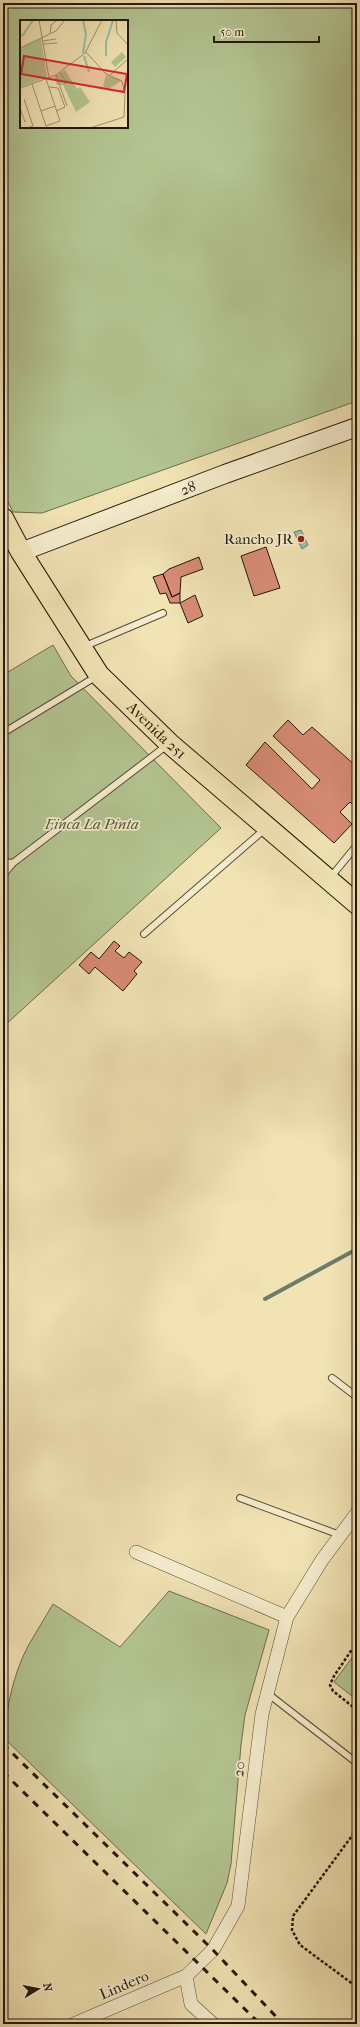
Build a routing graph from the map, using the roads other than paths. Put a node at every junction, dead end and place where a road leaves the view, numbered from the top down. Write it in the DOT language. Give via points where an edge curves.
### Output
graph roads {
  1 [pos="357,426"];
  2 [pos="3,518"];
  3 [pos="21,552"];
  4 [pos="163,613"];
  5 [pos="80,648"];
  6 [pos="99,675"];
  7 [pos="3,734"];
  8 [pos="169,743"];
  9 [pos="268,827"];
  10 [pos="357,845"];
  11 [pos="3,862"];
  12 [pos="13,863"];
  13 [pos="3,875"];
  14 [pos="329,879"];
  15 [pos="357,904"];
  16 [pos="144,934"];
  17 [pos="332,1378"];
  18 [pos="357,1397"];
  19 [pos="240,1498"];
  20 [pos="357,1513"];
  21 [pos="340,1535"];
  22 [pos="136,1552"];
  23 [pos="287,1617"];
  24 [pos="267,1693"];
  25 [pos="357,1763"];
  26 [pos="186,1976"];
  27 [pos="74,2024"];
  28 [pos="213,2024"];
  1 -- 3 [label="street, 28"];
  2 -- 3 [label="main road, Avenida 251"];
  3 -- 5 [label="main road, Avenida 251"];
  4 -- 5 [label="lane"];
  5 -- 6 [label="main road, Avenida 251"];
  6 -- 7 [label="lane"];
  6 -- 8 [label="main road, Avenida 251"];
  8 -- 9 [label="main road, Avenida 251"];
  8 -- 12 [label="lane"];
  9 -- 14 [label="main road, Avenida 251"];
  9 -- 16 [label="lane"];
  10 -- 14 [label="lane"];
  11 -- 12 [label="lane"];
  12 -- 13 [label="lane"];
  14 -- 15 [label="main road, Avenida 251"];
  17 -- 18 [label="lane"];
  19 -- 21 [label="lane"];
  20 -- 21 [label="street, 20"];
  21 -- 23 [label="street, 20"];
  22 -- 23 [label="street"];
  23 -- 24 [label="street, 20"];
  24 -- 25 [label="lane"];
  24 -- 26 [label="street, 20" via="262,1714 238,1906 213,1950"];
  26 -- 27 [label="street, Lindero"];
  26 -- 28 [label="street" via="191,2004"];
}
